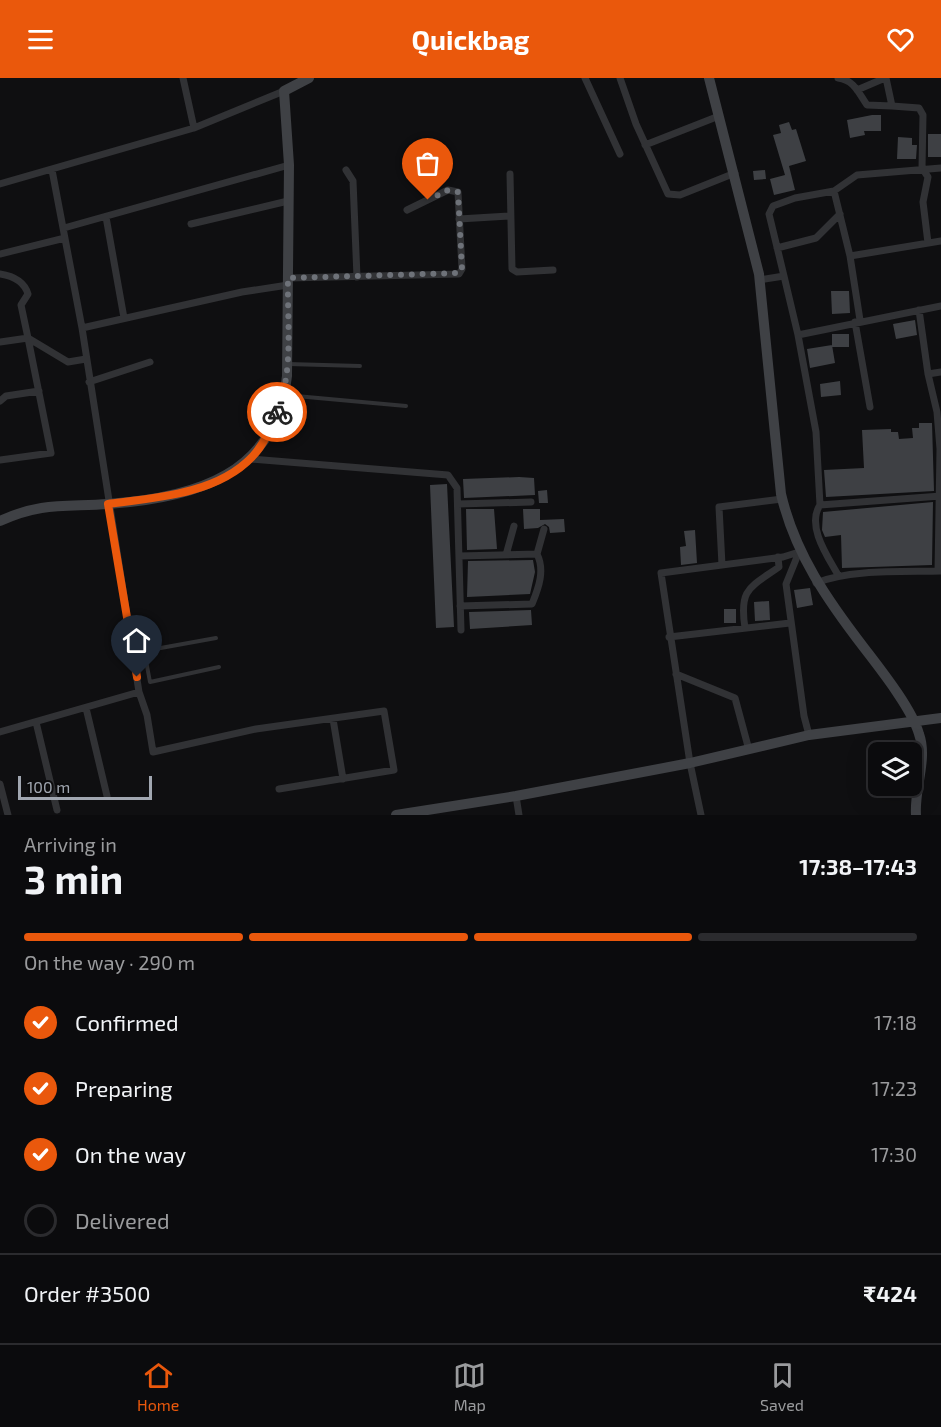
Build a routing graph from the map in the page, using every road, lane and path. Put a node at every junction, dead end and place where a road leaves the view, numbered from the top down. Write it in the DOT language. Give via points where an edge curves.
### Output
graph roads {
  1 [pos="183,78"];
  2 [pos="307,78"];
  3 [pos="585,78"];
  4 [pos="620,78"];
  5 [pos="709,78"];
  6 [pos="838,78"];
  7 [pos="885,78"];
  8 [pos="857,90"];
  9 [pos="284,91"];
  10 [pos="892,106"];
  11 [pos="719,116"];
  12 [pos="194,128"];
  13 [pos="645,144"];
  14 [pos="620,154"];
  15 [pos="289,165"];
  16 [pos="922,168"];
  17 [pos="941,168"];
  18 [pos="52,170"];
  19 [pos="346,170"];
  20 [pos="735,173"];
  21 [pos="510,174"];
  22 [pos="0,184"];
  23 [pos="834,191"];
  24 [pos="288,201"];
  25 [pos="407,210"];
  26 [pos="840,214"];
  27 [pos="509,216"];
  28 [pos="106,217"];
  29 [pos="459,219"];
  30 [pos="191,224"];
  31 [pos="64,228"];
  32 [pos="66,238"];
  33 [pos="941,241"];
  34 [pos="928,243"];
  35 [pos="777,248"];
  36 [pos="0,254"];
  37 [pos="850,256"];
  38 [pos="553,270"];
  39 [pos="0,274"];
  40 [pos="784,276"];
  41 [pos="357,277"];
  42 [pos="759,280"];
  43 [pos="288,282"];
  44 [pos="941,306"];
  45 [pos="919,310"];
  46 [pos="124,318"];
  47 [pos="857,321"];
  48 [pos="82,328"];
  49 [pos="798,334"];
  50 [pos="28,338"];
  51 [pos="0,342"];
  52 [pos="86,358"];
  53 [pos="150,362"];
  54 [pos="287,364"];
  55 [pos="360,366"];
  56 [pos="941,372"];
  57 [pos="928,374"];
  58 [pos="89,382"];
  59 [pos="39,391"];
  60 [pos="285,395"];
  61 [pos="0,401"];
  62 [pos="406,406"];
  63 [pos="870,407"];
  64 [pos="940,448"];
  65 [pos="250,459"];
  66 [pos="0,460"];
  67 [pos="939,496"];
  68 [pos="782,499"];
  69 [pos="531,502"];
  70 [pos="108,504"];
  71 [pos="458,504"];
  72 [pos="820,505"];
  73 [pos="0,521"];
  74 [pos="514,526"];
  75 [pos="544,529"];
  76 [pos="799,552"];
  77 [pos="537,554"];
  78 [pos="506,555"];
  79 [pos="459,556"];
  80 [pos="778,557"];
  81 [pos="722,565"];
  82 [pos="939,571"];
  83 [pos="838,575"];
  84 [pos="816,583"];
  85 [pos="460,606"];
  86 [pos="790,623"];
  87 [pos="745,628"];
  88 [pos="461,630"];
  89 [pos="669,637"];
  90 [pos="216,638"];
  91 [pos="144,650"];
  92 [pos="133,653"];
  93 [pos="219,667"];
  94 [pos="676,674"];
  95 [pos="139,692"];
  96 [pos="86,708"];
  97 [pos="941,718"];
  98 [pos="333,719"];
  99 [pos="36,722"];
  100 [pos="914,722"];
  101 [pos="0,732"];
  102 [pos="809,735"];
  103 [pos="749,750"];
  104 [pos="690,763"];
  105 [pos="343,779"];
  106 [pos="0,784"];
  107 [pos="279,789"];
  108 [pos="107,796"];
  109 [pos="516,796"];
  110 [pos="57,810"];
  111 [pos="8,815"];
  112 [pos="396,815"];
  113 [pos="519,815"];
  114 [pos="701,815"];
  115 [pos="916,815"];
  1 -- 12 [label="street"];
  2 -- 9 [label="street"];
  3 -- 14 [label="street"];
  4 -- 13 [label="street"];
  5 -- 11 [label="street"];
  6 -- 8 [label="street" via="848,79"];
  7 -- 8 [label="street"];
  7 -- 10 [label="street"];
  8 -- 10 [label="street" via="867,105"];
  9 -- 12 [label="street"];
  9 -- 15 [label="street"];
  10 -- 16 [label="street" via="919,108 923,115"];
  11 -- 13 [label="street"];
  11 -- 20 [label="street"];
  12 -- 18 [label="street"];
  13 -- 20 [label="street" via="665,191 672,197"];
  15 -- 24 [label="street"];
  15 -- 28 [label="street"];
  16 -- 17 [label="street"];
  16 -- 23 [label="street" via="857,175"];
  16 -- 34 [label="street" via="928,177 922,202"];
  18 -- 22 [label="street"];
  18 -- 31 [label="street"];
  19 -- 41 [label="street" via="353,181"];
  20 -- 42 [label="street"];
  21 -- 27 [label="street"];
  23 -- 26 [label="street"];
  23 -- 35 [label="street" via="773,206 769,214"];
  24 -- 30 [label="street"];
  24 -- 43 [label="street"];
  25 -- 29 [label="street" via="454,190 458,192"];
  26 -- 35 [label="street" via="816,238"];
  26 -- 37 [label="street"];
  27 -- 29 [label="street"];
  27 -- 38 [label="street" via="512,269"];
  28 -- 31 [label="street"];
  28 -- 46 [label="street"];
  29 -- 41 [label="street" via="459,273"];
  31 -- 32 [label="street"];
  32 -- 36 [label="street"];
  32 -- 48 [label="street"];
  33 -- 34 [label="street"];
  34 -- 37 [label="street"];
  35 -- 40 [label="street"];
  37 -- 47 [label="street"];
  39 -- 50 [label="street" via="10,275 25,286 28,294 21,305"];
  40 -- 42 [label="street"];
  40 -- 49 [label="street"];
  41 -- 43 [label="street"];
  42 -- 68 [label="street"];
  43 -- 46 [label="street"];
  43 -- 54 [label="street"];
  44 -- 45 [label="street"];
  45 -- 47 [label="street"];
  45 -- 57 [label="street"];
  46 -- 48 [label="street"];
  47 -- 49 [label="street"];
  47 -- 63 [label="street"];
  48 -- 52 [label="street"];
  49 -- 72 [label="street" via="816,432"];
  50 -- 51 [label="street"];
  50 -- 52 [label="street" via="68,362"];
  50 -- 59 [label="street"];
  52 -- 58 [label="street"];
  53 -- 58 [label="street"];
  54 -- 55 [label="lane"];
  54 -- 60 [label="street"];
  56 -- 57 [label="street"];
  57 -- 64 [label="street"];
  58 -- 70 [label="street"];
  59 -- 61 [label="street" via="6,396"];
  59 -- 66 [label="street" via="51,453"];
  60 -- 62 [label="lane"];
  60 -- 65 [label="street" via="266,438"];
  64 -- 67 [label="street"];
  65 -- 70 [label="street" via="222,479 191,490"];
  65 -- 71 [label="street" via="448,475 458,488"];
  67 -- 72 [label="street"];
  67 -- 82 [label="street"];
  68 -- 76 [label="street"];
  68 -- 81 [label="street" via="719,507"];
  69 -- 71 [label="street"];
  70 -- 73 [label="street" via="57,504 16,513"];
  70 -- 92 [label="street"];
  71 -- 79 [label="street"];
  72 -- 83 [label="street" via="816,521 821,543"];
  74 -- 78 [label="street"];
  75 -- 77 [label="street"];
  76 -- 80 [label="street"];
  76 -- 84 [label="street"];
  76 -- 86 [label="street" via="786,584"];
  77 -- 78 [label="street"];
  77 -- 85 [label="street" via="541,563 539,587 532,604"];
  78 -- 79 [label="street"];
  79 -- 85 [label="street"];
  80 -- 81 [label="street"];
  80 -- 87 [label="street" via="779,567 750,587 741,605"];
  81 -- 89 [label="street" via="661,573"];
  82 -- 83 [label="street"];
  83 -- 84 [label="street"];
  84 -- 100 [label="street"];
  85 -- 88 [label="street"];
  86 -- 87 [label="street"];
  86 -- 102 [label="street"];
  87 -- 89 [label="street"];
  89 -- 94 [label="street"];
  90 -- 91 [label="lane"];
  91 -- 92 [label="lane"];
  91 -- 93 [label="lane" via="150,682"];
  92 -- 95 [label="street"];
  94 -- 103 [label="street" via="735,698"];
  94 -- 104 [label="street"];
  95 -- 96 [label="street"];
  95 -- 98 [label="street" via="153,752 256,729"];
  96 -- 99 [label="street"];
  96 -- 108 [label="street"];
  97 -- 100 [label="street"];
  98 -- 105 [label="street"];
  98 -- 105 [label="street" via="384,711 393,760 394,770"];
  99 -- 101 [label="street"];
  99 -- 110 [label="street"];
  100 -- 102 [label="street"];
  100 -- 115 [label="street" via="922,750"];
  102 -- 103 [label="street"];
  103 -- 104 [label="street"];
  104 -- 109 [label="street"];
  104 -- 114 [label="street"];
  105 -- 107 [label="street"];
  106 -- 111 [label="street"];
  109 -- 112 [label="street"];
  109 -- 113 [label="street"];
}
